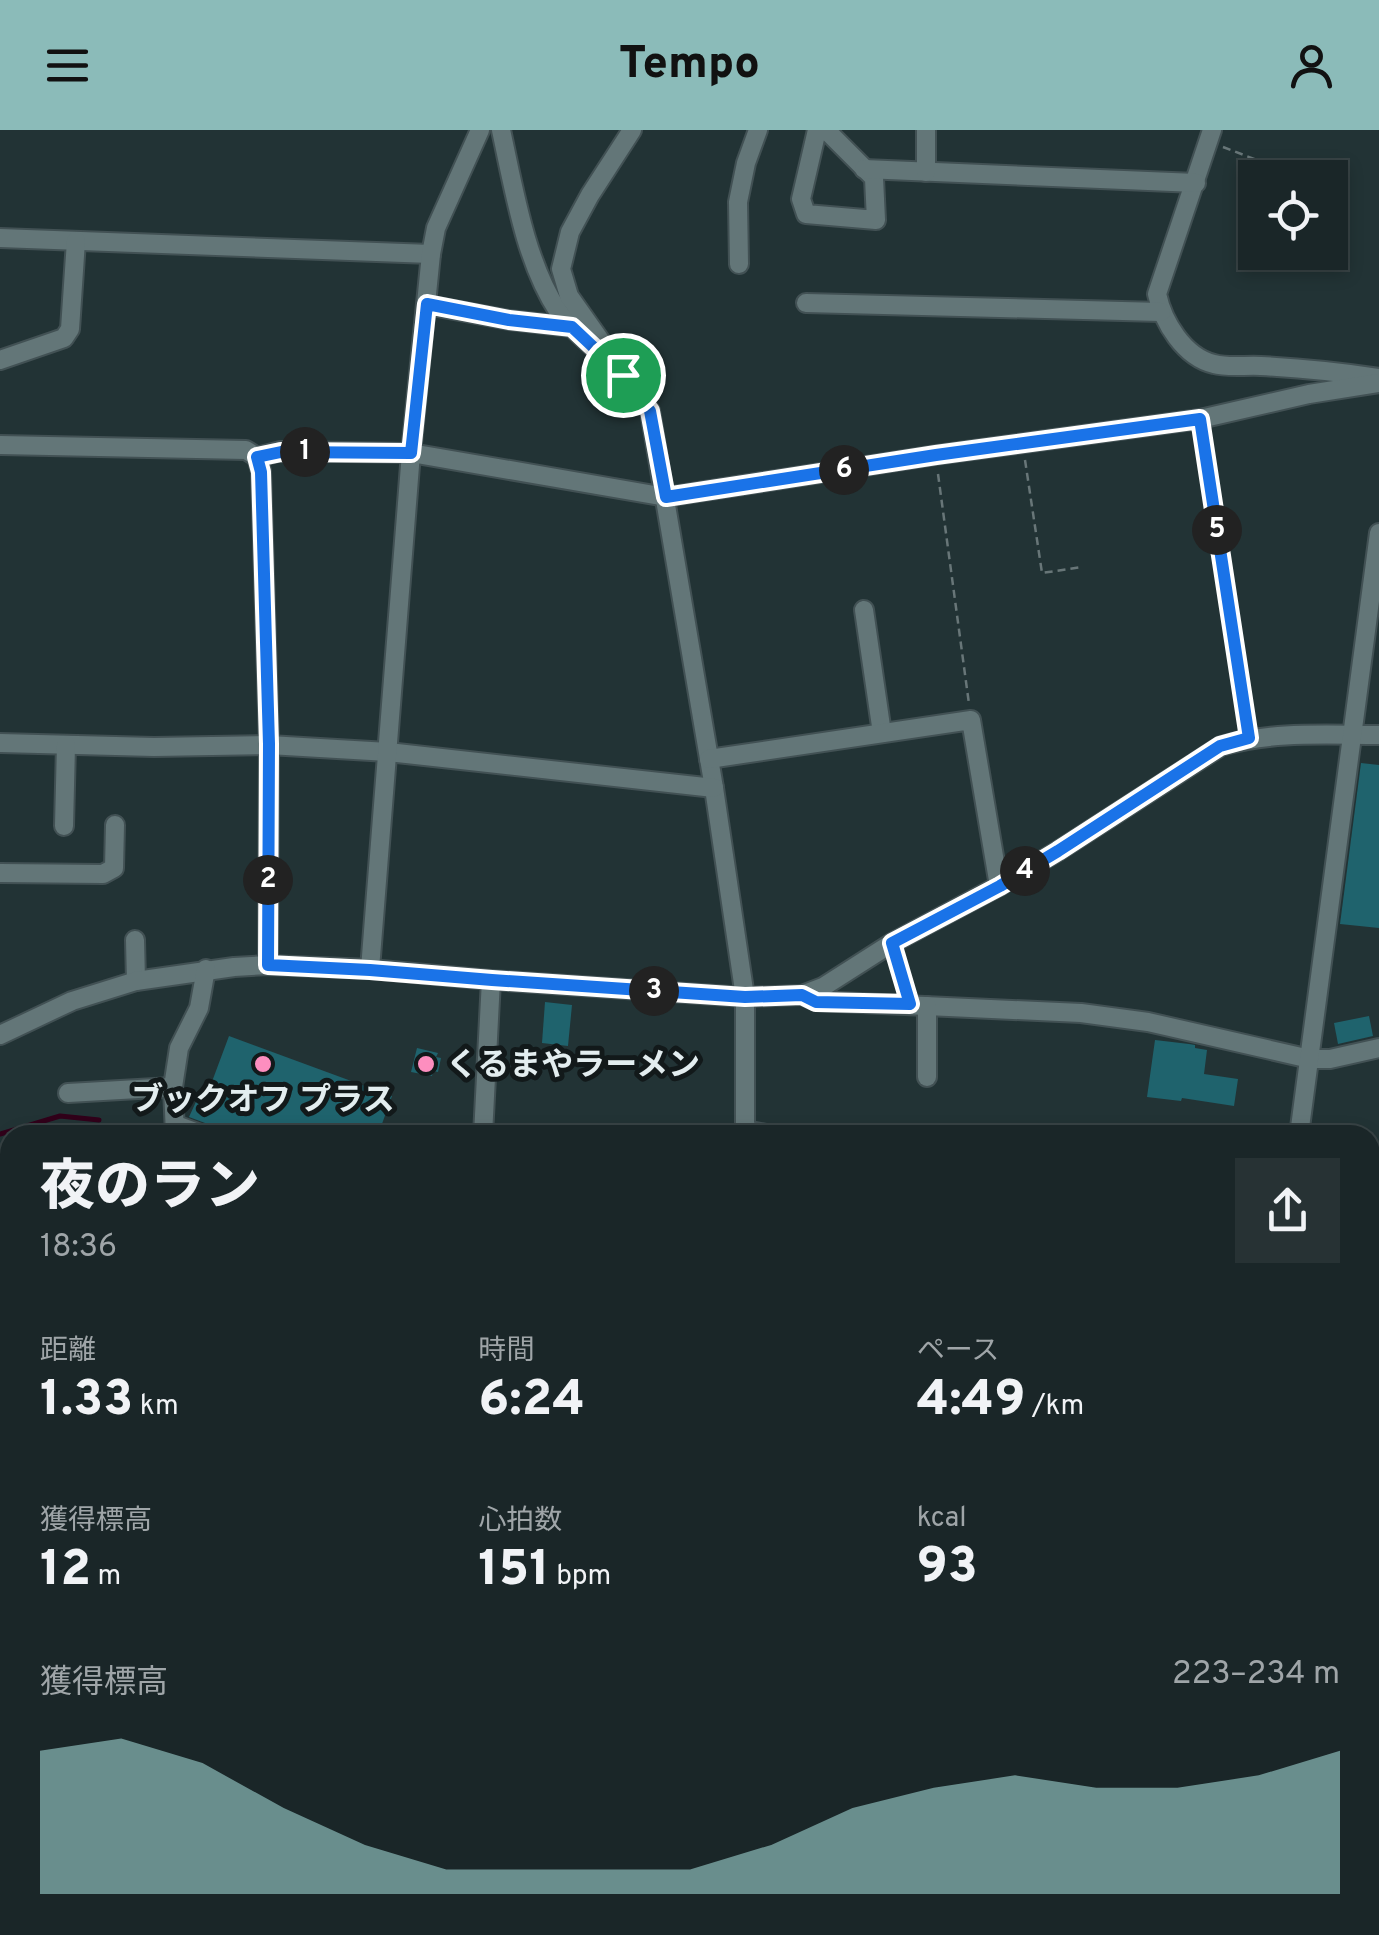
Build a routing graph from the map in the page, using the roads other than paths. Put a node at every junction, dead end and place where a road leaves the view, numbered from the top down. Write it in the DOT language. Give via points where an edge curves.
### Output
graph roads {
  1 [pos="480,130"];
  2 [pos="501,130"];
  3 [pos="632,130"];
  4 [pos="758,130"];
  5 [pos="817,130"];
  6 [pos="826,130"];
  7 [pos="926,130"];
  8 [pos="1210,136"];
  9 [pos="864,169"];
  10 [pos="926,172"];
  11 [pos="1196,183"];
  12 [pos="0,238"];
  13 [pos="76,240"];
  14 [pos="431,254"];
  15 [pos="738,264"];
  16 [pos="806,303"];
  17 [pos="427,304"];
  18 [pos="1161,312"];
  19 [pos="572,327"];
  20 [pos="0,360"];
  21 [pos="623,375"];
  22 [pos="1379,381"];
  23 [pos="0,445"];
  24 [pos="411,453"];
  25 [pos="257,457"];
  26 [pos="666,497"];
  27 [pos="1379,533"];
  28 [pos="1375,599"];
  29 [pos="864,610"];
  30 [pos="882,733"];
  31 [pos="1352,734"];
  32 [pos="1379,735"];
  33 [pos="0,742"];
  34 [pos="269,744"];
  35 [pos="66,745"];
  36 [pos="388,752"];
  37 [pos="709,759"];
  38 [pos="714,788"];
  39 [pos="115,825"];
  40 [pos="64,826"];
  41 [pos="0,874"];
  42 [pos="1000,886"];
  43 [pos="136,940"];
  44 [pos="268,965"];
  45 [pos="206,970"];
  46 [pos="370,970"];
  47 [pos="492,980"];
  48 [pos="136,981"];
  49 [pos="802,995"];
  50 [pos="745,997"];
  51 [pos="918,1005"];
  52 [pos="0,1034"];
  53 [pos="1379,1048"];
  54 [pos="1310,1059"];
  55 [pos="927,1077"];
  56 [pos="173,1087"];
  57 [pos="68,1093"];
  58 [pos="175,1125"];
  59 [pos="484,1125"];
  60 [pos="745,1125"];
  61 [pos="1300,1125"];
  1 -- 14 [label="street"];
  2 -- 19 [label="street" via="534,262"];
  3 -- 21 [label="street" via="570,232 561,269 569,296"];
  4 -- 15 [label="street" via="738,202"];
  5 -- 9 [label="street" via="800,199 806,214 876,220 874,178"];
  6 -- 9 [label="street"];
  7 -- 10 [label="street"];
  8 -- 11 [label="street"];
  9 -- 10 [label="street"];
  10 -- 11 [label="street"];
  11 -- 18 [label="street" via="1158,294"];
  12 -- 13 [label="street"];
  13 -- 14 [label="street"];
  13 -- 20 [label="street" via="70,329 64,338"];
  14 -- 17 [label="street"];
  16 -- 18 [label="street"];
  17 -- 19 [label="street"];
  17 -- 24 [label="street"];
  18 -- 22 [label="street" via="1180,341 1214,364"];
  19 -- 21 [label="street"];
  21 -- 26 [label="street" via="650,411"];
  22 -- 26 [label="street" via="1200,419"];
  23 -- 25 [label="street" via="246,450"];
  24 -- 25 [label="street"];
  24 -- 26 [label="street"];
  24 -- 36 [label="street"];
  25 -- 34 [label="street"];
  26 -- 37 [label="street"];
  27 -- 28 [label="street"];
  28 -- 31 [label="street"];
  29 -- 30 [label="street"];
  30 -- 37 [label="street"];
  30 -- 42 [label="street" via="972,720"];
  31 -- 32 [label="street"];
  31 -- 42 [label="street" via="1274,735 1220,746"];
  31 -- 54 [label="street"];
  33 -- 35 [label="street"];
  34 -- 35 [label="street"];
  34 -- 36 [label="street"];
  34 -- 44 [label="street"];
  35 -- 40 [label="street"];
  36 -- 38 [label="street"];
  36 -- 46 [label="street"];
  37 -- 38 [label="street"];
  38 -- 50 [label="street"];
  39 -- 41 [label="street" via="114,868 103,874"];
  42 -- 49 [label="street"];
  43 -- 48 [label="street"];
  44 -- 45 [label="street"];
  44 -- 46 [label="street"];
  45 -- 48 [label="street"];
  45 -- 56 [label="street"];
  46 -- 47 [label="street"];
  47 -- 50 [label="street"];
  47 -- 59 [label="street"];
  48 -- 52 [label="street"];
  49 -- 50 [label="street"];
  49 -- 51 [label="street" via="816,1002"];
  50 -- 60 [label="street"];
  51 -- 54 [label="street" via="1148,1022"];
  51 -- 55 [label="street"];
  53 -- 54 [label="street"];
  54 -- 61 [label="street"];
  56 -- 57 [label="street"];
  56 -- 58 [label="street"];
}
